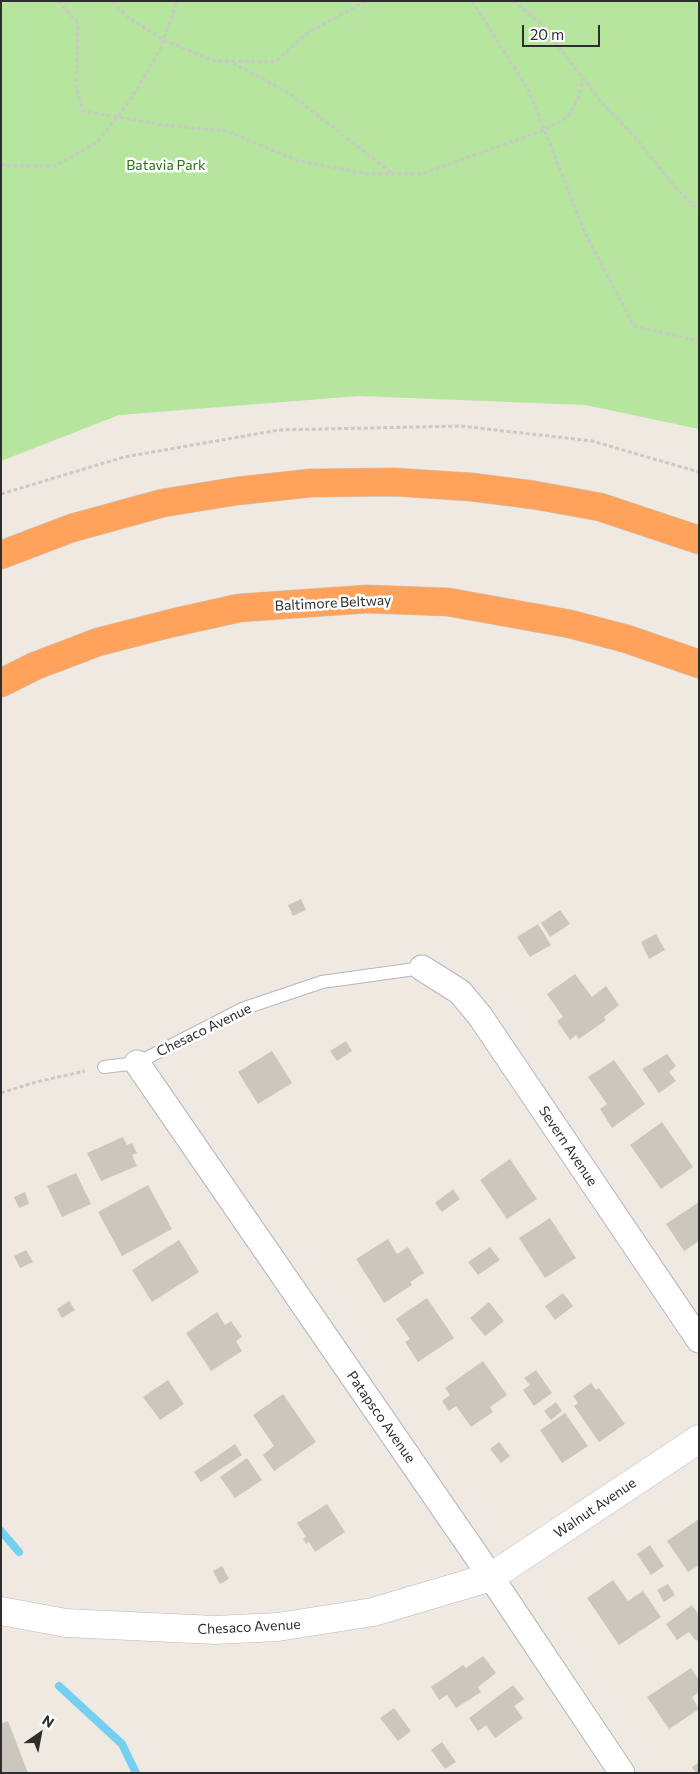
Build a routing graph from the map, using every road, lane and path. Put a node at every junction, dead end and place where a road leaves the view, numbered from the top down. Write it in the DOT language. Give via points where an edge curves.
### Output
graph roads {
  1 [pos="58,1"];
  2 [pos="113,1"];
  3 [pos="177,1"];
  4 [pos="366,1"];
  5 [pos="472,1"];
  6 [pos="513,1"];
  7 [pos="164,40"];
  8 [pos="230,62"];
  9 [pos="583,80"];
  10 [pos="117,116"];
  11 [pos="544,130"];
  12 [pos="1,164"];
  13 [pos="394,174"];
  14 [pos="699,211"];
  15 [pos="699,341"];
  16 [pos="699,472"];
  17 [pos="1,494"];
  18 [pos="699,540"];
  19 [pos="1,555"];
  20 [pos="699,664"];
  21 [pos="1,683"];
  22 [pos="422,968"];
  23 [pos="137,1063"];
  24 [pos="104,1067"];
  25 [pos="1,1093"];
  26 [pos="699,1340"];
  27 [pos="699,1439"];
  28 [pos="491,1577"];
  29 [pos="1,1611"];
  30 [pos="622,1773"];
  1 -- 10 [label="path" via="78,23 76,87 83,111"];
  2 -- 7 [label="path" via="127,17"];
  3 -- 7 [label="path"];
  4 -- 8 [label="path" via="307,33 275,62"];
  5 -- 11 [label="path" via="529,91"];
  6 -- 9 [label="path" via="540,23"];
  7 -- 8 [label="path" via="214,61"];
  7 -- 10 [label="path" via="134,95"];
  8 -- 13 [label="path" via="288,93"];
  9 -- 11 [label="path" via="568,117"];
  9 -- 14 [label="path" via="635,137 674,187"];
  10 -- 12 [label="path" via="96,143 55,166"];
  10 -- 13 [label="path" via="163,125 227,131 298,161 369,174"];
  11 -- 13 [label="path" via="421,174"];
  11 -- 15 [label="path" via="585,233 634,326"];
  16 -- 17 [label="path" via="592,441 461,426 279,430 124,457"];
  18 -- 19 [label="highway" via="600,508 534,495 394,482 311,483 237,491 164,504 72,528"];
  20 -- 21 [label="highway, Baltimore Beltway" via="627,639 561,622 448,602 367,599 239,608 172,623 98,642"];
  22 -- 23 [label="lane, Chesaco Avenue" via="322,982 242,1009"];
  22 -- 26 [label="street, Severn Avenue" via="460,992 480,1016"];
  23 -- 24 [label="lane, Chesaco Avenue"];
  23 -- 28 [label="street, Patapsco Avenue"];
  24 -- 25 [label="path"];
  27 -- 28 [label="street, Walnut Avenue"];
  28 -- 29 [label="street, Chesaco Avenue" via="373,1612 278,1627 215,1630 110,1627"];
  28 -- 30 [label="street, Patapsco Avenue"];
}
